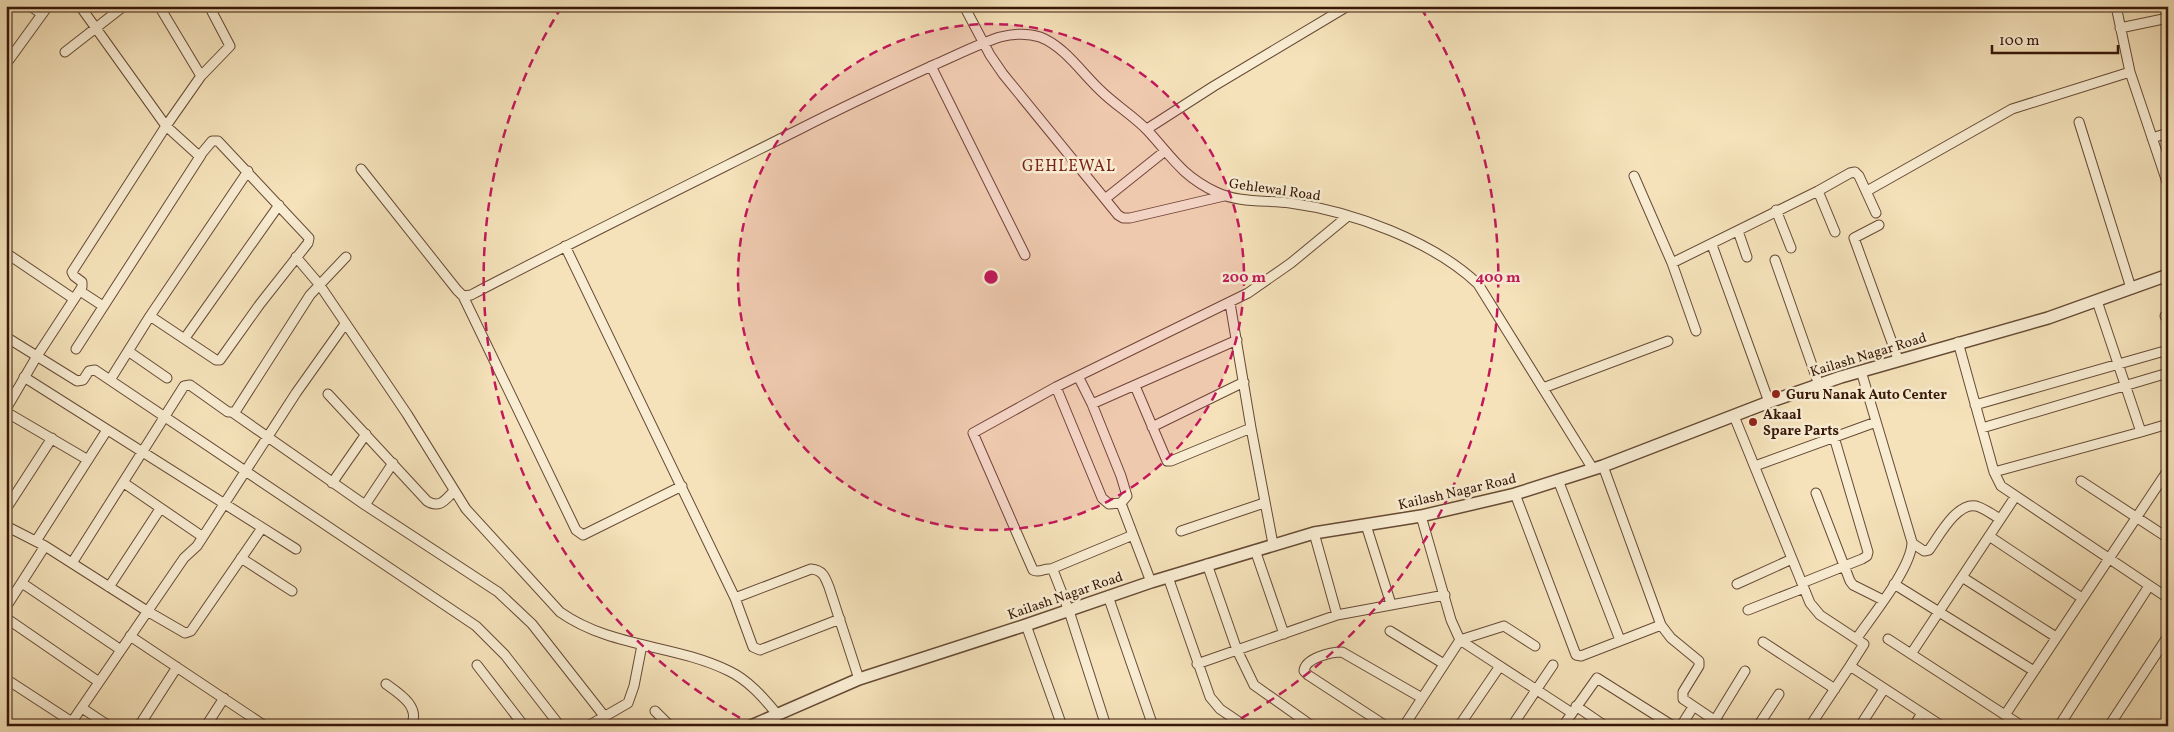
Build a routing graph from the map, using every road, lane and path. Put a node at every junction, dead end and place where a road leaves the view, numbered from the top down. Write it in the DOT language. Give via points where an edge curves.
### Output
graph roads {
  1 [pos="30,6"];
  2 [pos="48,6"];
  3 [pos="80,6"];
  4 [pos="124,6"];
  5 [pos="159,6"];
  6 [pos="209,6"];
  7 [pos="964,6"];
  8 [pos="1348,6"];
  9 [pos="2116,6"];
  10 [pos="42,14"];
  11 [pos="2168,18"];
  12 [pos="97,27"];
  13 [pos="2120,28"];
  14 [pos="984,43"];
  15 [pos="64,52"];
  16 [pos="6,64"];
  17 [pos="931,66"];
  18 [pos="2130,72"];
  19 [pos="201,76"];
  20 [pos="2079,122"];
  21 [pos="166,126"];
  22 [pos="1147,129"];
  23 [pos="2168,133"];
  24 [pos="2152,138"];
  25 [pos="1165,151"];
  26 [pos="200,155"];
  27 [pos="361,169"];
  28 [pos="248,171"];
  29 [pos="1634,176"];
  30 [pos="2168,185"];
  31 [pos="1818,191"];
  32 [pos="1867,191"];
  33 [pos="1226,196"];
  34 [pos="1105,199"];
  35 [pos="280,204"];
  36 [pos="1776,210"];
  37 [pos="1876,213"];
  38 [pos="1348,216"];
  39 [pos="1879,225"];
  40 [pos="1738,231"];
  41 [pos="1835,232"];
  42 [pos="1712,245"];
  43 [pos="565,246"];
  44 [pos="1791,248"];
  45 [pos="6,254"];
  46 [pos="1025,254"];
  47 [pos="296,257"];
  48 [pos="346,257"];
  49 [pos="1747,257"];
  50 [pos="1775,260"];
  51 [pos="1672,263"];
  52 [pos="2168,274"];
  53 [pos="319,284"];
  54 [pos="2130,288"];
  55 [pos="77,295"];
  56 [pos="463,296"];
  57 [pos="2097,301"];
  58 [pos="1230,303"];
  59 [pos="103,306"];
  60 [pos="150,316"];
  61 [pos="345,324"];
  62 [pos="1696,331"];
  63 [pos="6,337"];
  64 [pos="185,338"];
  65 [pos="1237,340"];
  66 [pos="1668,341"];
  67 [pos="1958,342"];
  68 [pos="76,349"];
  69 [pos="2168,350"];
  70 [pos="128,351"];
  71 [pos="37,356"];
  72 [pos="1898,359"];
  73 [pos="2118,364"];
  74 [pos="1861,371"];
  75 [pos="2168,373"];
  76 [pos="1078,376"];
  77 [pos="24,378"];
  78 [pos="167,378"];
  79 [pos="110,380"];
  80 [pos="1244,382"];
  81 [pos="1819,384"];
  82 [pos="2125,385"];
  83 [pos="1135,386"];
  84 [pos="1056,387"];
  85 [pos="1543,388"];
  86 [pos="328,394"];
  87 [pos="1769,402"];
  88 [pos="1092,404"];
  89 [pos="1976,406"];
  90 [pos="6,410"];
  91 [pos="232,412"];
  92 [pos="165,416"];
  93 [pos="1734,416"];
  94 [pos="1876,422"];
  95 [pos="2168,424"];
  96 [pos="1152,427"];
  97 [pos="1251,428"];
  98 [pos="1982,428"];
  99 [pos="107,430"];
  100 [pos="2141,432"];
  101 [pos="366,434"];
  102 [pos="1834,437"];
  103 [pos="52,438"];
  104 [pos="267,438"];
  105 [pos="143,453"];
  106 [pos="88,460"];
  107 [pos="393,463"];
  108 [pos="1754,466"];
  109 [pos="1598,467"];
  110 [pos="2168,470"];
  111 [pos="246,471"];
  112 [pos="1994,472"];
  113 [pos="1558,480"];
  114 [pos="2081,481"];
  115 [pos="124,483"];
  116 [pos="332,483"];
  117 [pos="682,486"];
  118 [pos="454,491"];
  119 [pos="1816,493"];
  120 [pos="1515,494"];
  121 [pos="2015,497"];
  122 [pos="1121,503"];
  123 [pos="1264,503"];
  124 [pos="224,504"];
  125 [pos="365,505"];
  126 [pos="160,508"];
  127 [pos="6,509"];
  128 [pos="1421,516"];
  129 [pos="2136,516"];
  130 [pos="2000,519"];
  131 [pos="1366,525"];
  132 [pos="6,526"];
  133 [pos="262,528"];
  134 [pos="1181,531"];
  135 [pos="1314,533"];
  136 [pos="1133,535"];
  137 [pos="1989,536"];
  138 [pos="203,537"];
  139 [pos="2168,538"];
  140 [pos="36,541"];
  141 [pos="1912,543"];
  142 [pos="1273,544"];
  143 [pos="45,546"];
  144 [pos="296,549"];
  145 [pos="1256,550"];
  146 [pos="241,558"];
  147 [pos="2108,558"];
  148 [pos="1792,559"];
  149 [pos="72,563"];
  150 [pos="1207,564"];
  151 [pos="1843,566"];
  152 [pos="1051,569"];
  153 [pos="1168,577"];
  154 [pos="1962,577"];
  155 [pos="1151,582"];
  156 [pos="22,583"];
  157 [pos="1737,584"];
  158 [pos="1894,584"];
  159 [pos="1803,585"];
  160 [pos="2149,586"];
  161 [pos="109,587"];
  162 [pos="292,591"];
  163 [pos="1445,595"];
  164 [pos="1108,596"];
  165 [pos="735,598"];
  166 [pos="2082,598"];
  167 [pos="2168,598"];
  168 [pos="1882,600"];
  169 [pos="1391,604"];
  170 [pos="6,607"];
  171 [pos="1748,610"];
  172 [pos="147,611"];
  173 [pos="1069,611"];
  174 [pos="1940,611"];
  175 [pos="1337,615"];
  176 [pos="6,618"];
  177 [pos="840,619"];
  178 [pos="1661,625"];
  179 [pos="1026,626"];
  180 [pos="1390,631"];
  181 [pos="1284,634"];
  182 [pos="130,636"];
  183 [pos="2168,636"];
  184 [pos="2056,637"];
  185 [pos="1857,638"];
  186 [pos="1888,638"];
  187 [pos="1460,640"];
  188 [pos="1620,640"];
  189 [pos="1763,642"];
  190 [pos="642,645"];
  191 [pos="1535,646"];
  192 [pos="121,650"];
  193 [pos="1237,650"];
  194 [pos="1911,654"];
  195 [pos="1197,664"];
  196 [pos="1444,664"];
  197 [pos="477,665"];
  198 [pos="1553,665"];
  199 [pos="1500,666"];
  200 [pos="1850,666"];
  201 [pos="177,667"];
  202 [pos="2034,671"];
  203 [pos="1745,672"];
  204 [pos="6,679"];
  205 [pos="858,679"];
  206 [pos="99,682"];
  207 [pos="386,684"];
  208 [pos="1536,689"];
  209 [pos="1835,689"];
  210 [pos="1884,689"];
  211 [pos="1779,694"];
  212 [pos="224,698"];
  213 [pos="1422,698"];
  214 [pos="82,708"];
  215 [pos="1694,708"];
  216 [pos="1574,710"];
  217 [pos="656,711"];
  218 [pos="1922,713"];
  219 [pos="776,714"];
  220 [pos="2005,715"];
  221 [pos="605,717"];
  222 [pos="1233,718"];
  223 [pos="1715,720"];
  224 [pos="71,724"];
  225 [pos="1307,724"];
  226 [pos="109,726"];
  227 [pos="140,726"];
  228 [pos="206,726"];
  229 [pos="265,726"];
  230 [pos="411,726"];
  231 [pos="524,726"];
  232 [pos="560,726"];
  233 [pos="588,726"];
  234 [pos="670,726"];
  235 [pos="751,726"];
  236 [pos="1062,726"];
  237 [pos="1106,726"];
  238 [pos="1153,726"];
  239 [pos="1227,726"];
  240 [pos="1245,726"];
  241 [pos="1386,726"];
  242 [pos="1404,726"];
  243 [pos="1459,726"];
  244 [pos="1512,726"];
  245 [pos="1563,726"];
  246 [pos="1605,726"];
  247 [pos="1673,726"];
  248 [pos="1681,726"];
  249 [pos="1724,726"];
  250 [pos="1758,726"];
  251 [pos="1810,726"];
  252 [pos="1860,726"];
  253 [pos="1914,726"];
  254 [pos="1942,726"];
  255 [pos="2022,726"];
  256 [pos="2059,726"];
  257 [pos="2109,726"];
  1 -- 10 [label="street"];
  2 -- 10 [label="street"];
  3 -- 12 [label="street"];
  4 -- 12 [label="street"];
  5 -- 19 [label="street"];
  6 -- 19 [label="street" via="230,46"];
  7 -- 14 [label="street"];
  8 -- 22 [label="street"];
  9 -- 13 [label="street"];
  10 -- 16 [label="street"];
  11 -- 13 [label="street"];
  12 -- 15 [label="street"];
  12 -- 21 [label="street"];
  13 -- 18 [label="street"];
  14 -- 17 [label="street, Gehlewal Road"];
  14 -- 22 [label="street, Gehlewal Road" via="1003,36 1040,37 1069,58 1101,92"];
  14 -- 34 [label="street" via="1003,74"];
  17 -- 43 [label="street, Gehlewal Road"];
  17 -- 46 [label="street"];
  18 -- 24 [label="street"];
  18 -- 32 [label="street" via="2012,109"];
  19 -- 21 [label="street"];
  20 -- 54 [label="street"];
  21 -- 26 [label="street"];
  21 -- 55 [label="street" via="72,272 83,284"];
  22 -- 25 [label="street, Gehlewal Road"];
  23 -- 24 [label="street"];
  24 -- 30 [label="street"];
  25 -- 33 [label="street, Gehlewal Road" via="1187,176"];
  25 -- 34 [label="street"];
  26 -- 28 [label="street" via="212,140 216,140"];
  26 -- 59 [label="street"];
  27 -- 56 [label="street"];
  28 -- 35 [label="street"];
  28 -- 60 [label="street"];
  29 -- 51 [label="street"];
  31 -- 32 [label="street" via="1855,172"];
  31 -- 36 [label="street"];
  31 -- 41 [label="street"];
  32 -- 37 [label="street"];
  33 -- 34 [label="street" via="1130,218 1118,215"];
  33 -- 38 [label="street, Gehlewal Road" via="1292,203"];
  35 -- 47 [label="street" via="309,238"];
  35 -- 64 [label="street"];
  36 -- 40 [label="street"];
  36 -- 44 [label="street"];
  38 -- 58 [label="street" via="1271,278"];
  38 -- 85 [label="street, Gehlewal Road" via="1407,238 1463,269 1478,284"];
  39 -- 72 [label="street" via="1854,238"];
  40 -- 42 [label="street"];
  40 -- 49 [label="street"];
  42 -- 51 [label="street"];
  42 -- 87 [label="street"];
  43 -- 56 [label="street, Gehlewal Road" via="471,295"];
  43 -- 117 [label="street"];
  45 -- 55 [label="street"];
  47 -- 53 [label="street"];
  47 -- 64 [label="street" via="223,358 216,360"];
  48 -- 53 [label="street"];
  50 -- 81 [label="street"];
  51 -- 62 [label="street"];
  52 -- 54 [label="street, Kailash Nagar Road"];
  53 -- 61 [label="street"];
  53 -- 91 [label="street"];
  54 -- 57 [label="street, Kailash Nagar Road"];
  55 -- 59 [label="street"];
  55 -- 71 [label="street"];
  56 -- 117 [label="street" via="580,534 584,535"];
  57 -- 67 [label="street, Kailash Nagar Road"];
  57 -- 73 [label="street"];
  58 -- 65 [label="street"];
  58 -- 76 [label="street"];
  59 -- 68 [label="street"];
  60 -- 64 [label="street"];
  60 -- 70 [label="street"];
  61 -- 104 [label="street" via="318,359"];
  61 -- 118 [label="street" via="429,446"];
  63 -- 71 [label="street"];
  65 -- 80 [label="street"];
  65 -- 83 [label="street"];
  66 -- 85 [label="street"];
  67 -- 72 [label="street, Kailash Nagar Road"];
  67 -- 89 [label="street"];
  69 -- 73 [label="street"];
  70 -- 78 [label="street"];
  70 -- 79 [label="street"];
  71 -- 77 [label="street"];
  71 -- 79 [label="street" via="78,381 92,369"];
  72 -- 74 [label="street, Kailash Nagar Road"];
  73 -- 82 [label="street"];
  73 -- 89 [label="street"];
  74 -- 81 [label="street, Kailash Nagar Road"];
  74 -- 94 [label="street"];
  75 -- 82 [label="street"];
  76 -- 84 [label="street"];
  76 -- 88 [label="street"];
  77 -- 90 [label="street"];
  77 -- 99 [label="street"];
  79 -- 92 [label="street"];
  80 -- 96 [label="street"];
  80 -- 97 [label="street"];
  81 -- 87 [label="street, Kailash Nagar Road"];
  82 -- 98 [label="street"];
  82 -- 100 [label="street"];
  83 -- 88 [label="street"];
  83 -- 96 [label="street"];
  84 -- 122 [label="street" via="1102,498 1109,504"];
  84 -- 152 [label="street" via="973,433 1033,570"];
  85 -- 109 [label="street, Gehlewal Road"];
  86 -- 101 [label="street"];
  87 -- 93 [label="street, Kailash Nagar Road"];
  88 -- 122 [label="street" via="1127,493"];
  89 -- 98 [label="street"];
  90 -- 103 [label="street"];
  91 -- 92 [label="street" via="186,385"];
  91 -- 104 [label="street"];
  92 -- 105 [label="street"];
  92 -- 111 [label="street"];
  93 -- 108 [label="street"];
  93 -- 109 [label="street, Kailash Nagar Road"];
  94 -- 102 [label="street"];
  94 -- 141 [label="street"];
  95 -- 100 [label="street"];
  96 -- 97 [label="street" via="1165,458 1171,461"];
  97 -- 123 [label="street"];
  98 -- 112 [label="street"];
  99 -- 105 [label="street"];
  99 -- 106 [label="street"];
  100 -- 112 [label="street"];
  101 -- 107 [label="street"];
  101 -- 116 [label="street"];
  102 -- 108 [label="street"];
  102 -- 151 [label="street" via="1868,552 1862,559"];
  103 -- 106 [label="street"];
  103 -- 127 [label="street"];
  104 -- 111 [label="street"];
  104 -- 116 [label="street"];
  105 -- 115 [label="street"];
  105 -- 124 [label="street"];
  106 -- 140 [label="street"];
  107 -- 118 [label="street" via="432,504 442,504"];
  107 -- 125 [label="street"];
  108 -- 148 [label="street"];
  109 -- 113 [label="street, Kailash Nagar Road"];
  109 -- 178 [label="street, Gehlewal Road"];
  110 -- 129 [label="street"];
  111 -- 124 [label="street"];
  111 -- 232 [label="street" via="476,626 505,655"];
  112 -- 121 [label="street" via="2001,486"];
  113 -- 120 [label="street, Kailash Nagar Road"];
  113 -- 188 [label="street"];
  114 -- 129 [label="street"];
  115 -- 126 [label="street"];
  115 -- 149 [label="street"];
  116 -- 125 [label="street"];
  117 -- 165 [label="street"];
  118 -- 190 [label="street" via="477,522 560,612 595,632"];
  119 -- 151 [label="street"];
  120 -- 128 [label="street, Kailash Nagar Road"];
  120 -- 188 [label="street" via="1572,650 1581,656"];
  121 -- 130 [label="street"];
  121 -- 147 [label="street"];
  122 -- 136 [label="street"];
  123 -- 134 [label="street"];
  123 -- 142 [label="street"];
  124 -- 133 [label="street"];
  124 -- 138 [label="street"];
  125 -- 221 [label="street" via="498,592 522,612"];
  126 -- 138 [label="street"];
  126 -- 161 [label="street"];
  128 -- 131 [label="street, Kailash Nagar Road"];
  128 -- 163 [label="street"];
  129 -- 139 [label="street"];
  129 -- 147 [label="street"];
  130 -- 137 [label="street"];
  130 -- 141 [label="street" via="1979,507 1969,506 1956,513 1929,550"];
  131 -- 135 [label="street, Kailash Nagar Road"];
  131 -- 169 [label="street"];
  132 -- 140 [label="street"];
  133 -- 144 [label="street"];
  133 -- 146 [label="street"];
  135 -- 142 [label="street, Kailash Nagar Road"];
  135 -- 175 [label="street"];
  136 -- 152 [label="street"];
  136 -- 155 [label="street"];
  137 -- 154 [label="street"];
  137 -- 166 [label="street"];
  138 -- 172 [label="street"];
  140 -- 143 [label="street"];
  141 -- 158 [label="street" via="1909,558"];
  142 -- 145 [label="street, Kailash Nagar Road"];
  143 -- 149 [label="street"];
  143 -- 156 [label="street"];
  145 -- 150 [label="street, Kailash Nagar Road"];
  145 -- 181 [label="street"];
  146 -- 162 [label="street"];
  146 -- 172 [label="street" via="189,633 181,632"];
  147 -- 160 [label="street"];
  147 -- 166 [label="street"];
  148 -- 157 [label="street"];
  148 -- 159 [label="street"];
  149 -- 161 [label="street"];
  150 -- 153 [label="street, Kailash Nagar Road"];
  150 -- 193 [label="street"];
  151 -- 159 [label="street"];
  151 -- 168 [label="street" via="1853,585"];
  152 -- 173 [label="street"];
  153 -- 155 [label="street, Kailash Nagar Road"];
  153 -- 195 [label="street"];
  154 -- 174 [label="street"];
  154 -- 184 [label="street"];
  155 -- 164 [label="street, Kailash Nagar Road"];
  156 -- 170 [label="street"];
  156 -- 192 [label="street"];
  158 -- 168 [label="street"];
  158 -- 174 [label="street"];
  159 -- 171 [label="street"];
  159 -- 185 [label="street" via="1814,609"];
  160 -- 167 [label="street"];
  160 -- 256 [label="street"];
  161 -- 172 [label="street"];
  163 -- 169 [label="street"];
  163 -- 187 [label="street"];
  164 -- 173 [label="street, Kailash Nagar Road"];
  164 -- 238 [label="street"];
  165 -- 177 [label="street" via="811,569 818,570 824,574"];
  165 -- 177 [label="street" via="752,647 757,650"];
  166 -- 184 [label="street"];
  168 -- 185 [label="street"];
  169 -- 175 [label="street"];
  172 -- 182 [label="street"];
  173 -- 179 [label="street, Kailash Nagar Road"];
  173 -- 237 [label="street"];
  174 -- 194 [label="street"];
  174 -- 202 [label="street"];
  175 -- 181 [label="street"];
  176 -- 206 [label="street"];
  177 -- 205 [label="street"];
  178 -- 188 [label="street"];
  178 -- 215 [label="street" via="1671,638 1699,661 1682,696"];
  179 -- 205 [label="street, Kailash Nagar Road"];
  179 -- 236 [label="street"];
  180 -- 196 [label="street"];
  181 -- 193 [label="street"];
  182 -- 192 [label="street"];
  182 -- 201 [label="street"];
  183 -- 257 [label="street"];
  184 -- 202 [label="street"];
  185 -- 200 [label="street" via="1863,646"];
  186 -- 194 [label="street"];
  187 -- 191 [label="street" via="1504,626"];
  187 -- 196 [label="street"];
  187 -- 199 [label="street"];
  189 -- 209 [label="street"];
  190 -- 219 [label="street" via="694,657 730,671 746,682"];
  190 -- 221 [label="street" via="631,699"];
  192 -- 206 [label="street"];
  193 -- 195 [label="street"];
  193 -- 225 [label="street" via="1254,684"];
  194 -- 220 [label="street"];
  195 -- 222 [label="street" via="1214,703"];
  196 -- 213 [label="street"];
  197 -- 231 [label="street"];
  198 -- 208 [label="street"];
  199 -- 208 [label="street"];
  199 -- 243 [label="street"];
  200 -- 209 [label="street"];
  200 -- 210 [label="street"];
  201 -- 212 [label="street"];
  201 -- 227 [label="street"];
  202 -- 220 [label="street"];
  203 -- 223 [label="street"];
  204 -- 224 [label="street"];
  205 -- 219 [label="street, Kailash Nagar Road"];
  206 -- 214 [label="street"];
  207 -- 230 [label="street" via="414,711"];
  208 -- 216 [label="street"];
  208 -- 244 [label="street"];
  209 -- 251 [label="street"];
  210 -- 218 [label="street"];
  210 -- 252 [label="street"];
  211 -- 250 [label="street"];
  212 -- 228 [label="street"];
  212 -- 229 [label="street"];
  213 -- 241 [label="street" via="1342,652 1304,666 1308,675"];
  213 -- 242 [label="street"];
  214 -- 224 [label="street"];
  214 -- 226 [label="street"];
  215 -- 223 [label="street"];
  215 -- 248 [label="street"];
  216 -- 245 [label="street"];
  216 -- 246 [label="street"];
  216 -- 247 [label="street" via="1597,678"];
  217 -- 234 [label="street"];
  218 -- 253 [label="street"];
  218 -- 254 [label="street"];
  219 -- 235 [label="street, Kailash Nagar Road"];
  220 -- 255 [label="street"];
  221 -- 233 [label="street"];
  222 -- 239 [label="street"];
  222 -- 240 [label="street"];
  223 -- 249 [label="street"];
}
